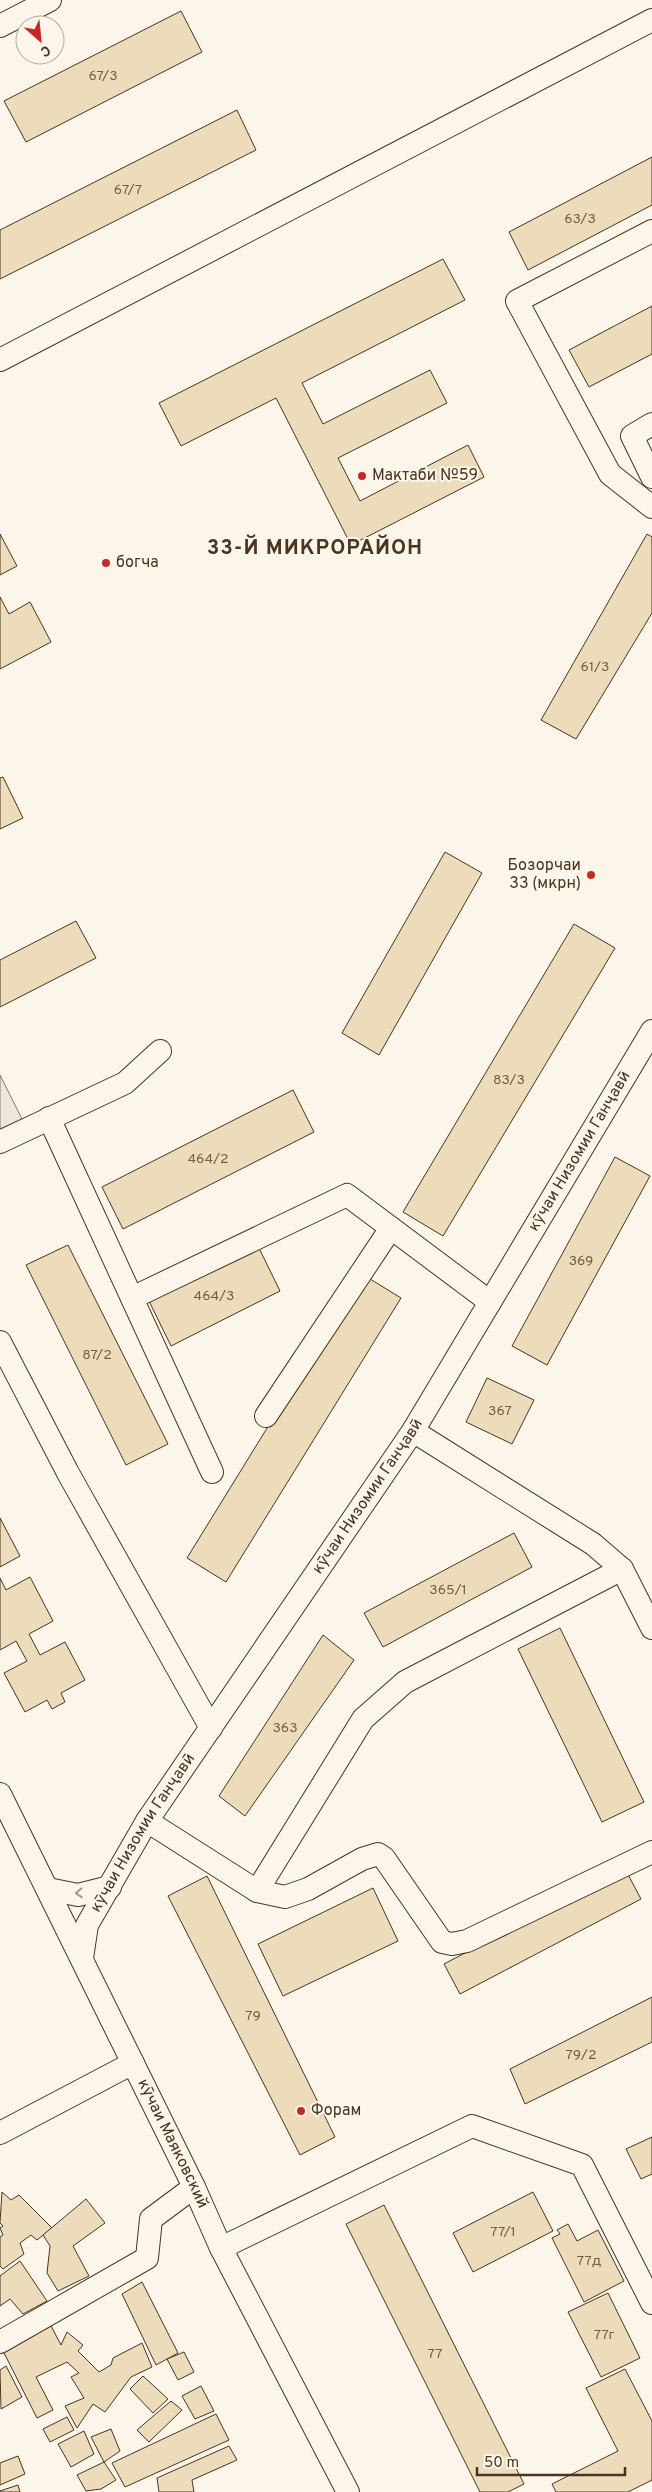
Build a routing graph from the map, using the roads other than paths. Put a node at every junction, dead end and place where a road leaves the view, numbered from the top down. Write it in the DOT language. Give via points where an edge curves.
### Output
graph roads {
  1 [pos="50,0"];
  2 [pos="652,20"];
  3 [pos="0,26"];
  4 [pos="652,231"];
  5 [pos="0,360"];
  6 [pos="652,424"];
  7 [pos="652,477"];
  8 [pos="652,507"];
  9 [pos="652,1031"];
  10 [pos="160,1051"];
  11 [pos="49,1118"];
  12 [pos="0,1142"];
  13 [pos="391,1228"];
  14 [pos="132,1298"];
  15 [pos="490,1302"];
  16 [pos="0,1342"];
  17 [pos="266,1416"];
  18 [pos="413,1431"];
  19 [pos="212,1472"];
  20 [pos="622,1569"];
  21 [pos="652,1628"];
  22 [pos="211,1728"];
  23 [pos="0,1794"];
  24 [pos="147,1821"];
  25 [pos="652,1852"];
  26 [pos="110,1887"];
  27 [pos="48,1889"];
  28 [pos="257,1891"];
  29 [pos="82,1958"];
  30 [pos="133,2063"];
  31 [pos="0,2133"];
  32 [pos="194,2187"];
  33 [pos="221,2248"];
  34 [pos="652,2303"];
  35 [pos="0,2342"];
  36 [pos="348,2492"];
  1 -- 3 [label="street"];
  2 -- 5 [label="street"];
  4 -- 8 [label="street" via="517,301 610,474"];
  6 -- 7 [label="street" via="632,436"];
  9 -- 15 [label="street, кӯчаи Низомии Ганҷавӣ"];
  10 -- 11 [label="street" via="125,1083"];
  11 -- 12 [label="street"];
  11 -- 14 [label="street"];
  13 -- 14 [label="street" via="347,1195"];
  13 -- 15 [label="street"];
  13 -- 17 [label="street"];
  14 -- 19 [label="street"];
  15 -- 18 [label="street, кӯчаи Низомии Ганҷавӣ"];
  16 -- 22 [label="street" via="68,1473"];
  18 -- 20 [label="street" via="593,1544"];
  18 -- 22 [label="street, кӯчаи Низомии Ганҷавӣ"];
  20 -- 21 [label="street"];
  20 -- 28 [label="street" via="405,1682 363,1719"];
  22 -- 24 [label="street, кӯчаи Низомии Ганҷавӣ"];
  23 -- 27 [label="street, кӯчаи Маяковский"];
  24 -- 26 [label="street, кӯчаи Низомии Ганҷавӣ"];
  24 -- 28 [label="street"];
  25 -- 28 [label="street" via="467,1941 452,1944 442,1942 378,1854 285,1897"];
  26 -- 27 [label="street, one-way" via="78,1895"];
  26 -- 29 [label="street, кӯчаи Низомии Ганҷавӣ" via="87,1925"];
  27 -- 29 [label="street, кӯчаи Маяковский"];
  29 -- 30 [label="street, кӯчаи Маяковский"];
  30 -- 31 [label="street"];
  30 -- 32 [label="street, кӯчаи Маяковский"];
  32 -- 33 [label="street, кӯчаи Маяковский"];
  32 -- 35 [label="street" via="152,2219 147,2258"];
  33 -- 34 [label="street" via="472,2126 582,2165"];
  33 -- 36 [label="street, кӯчаи Маяковский"];
}
